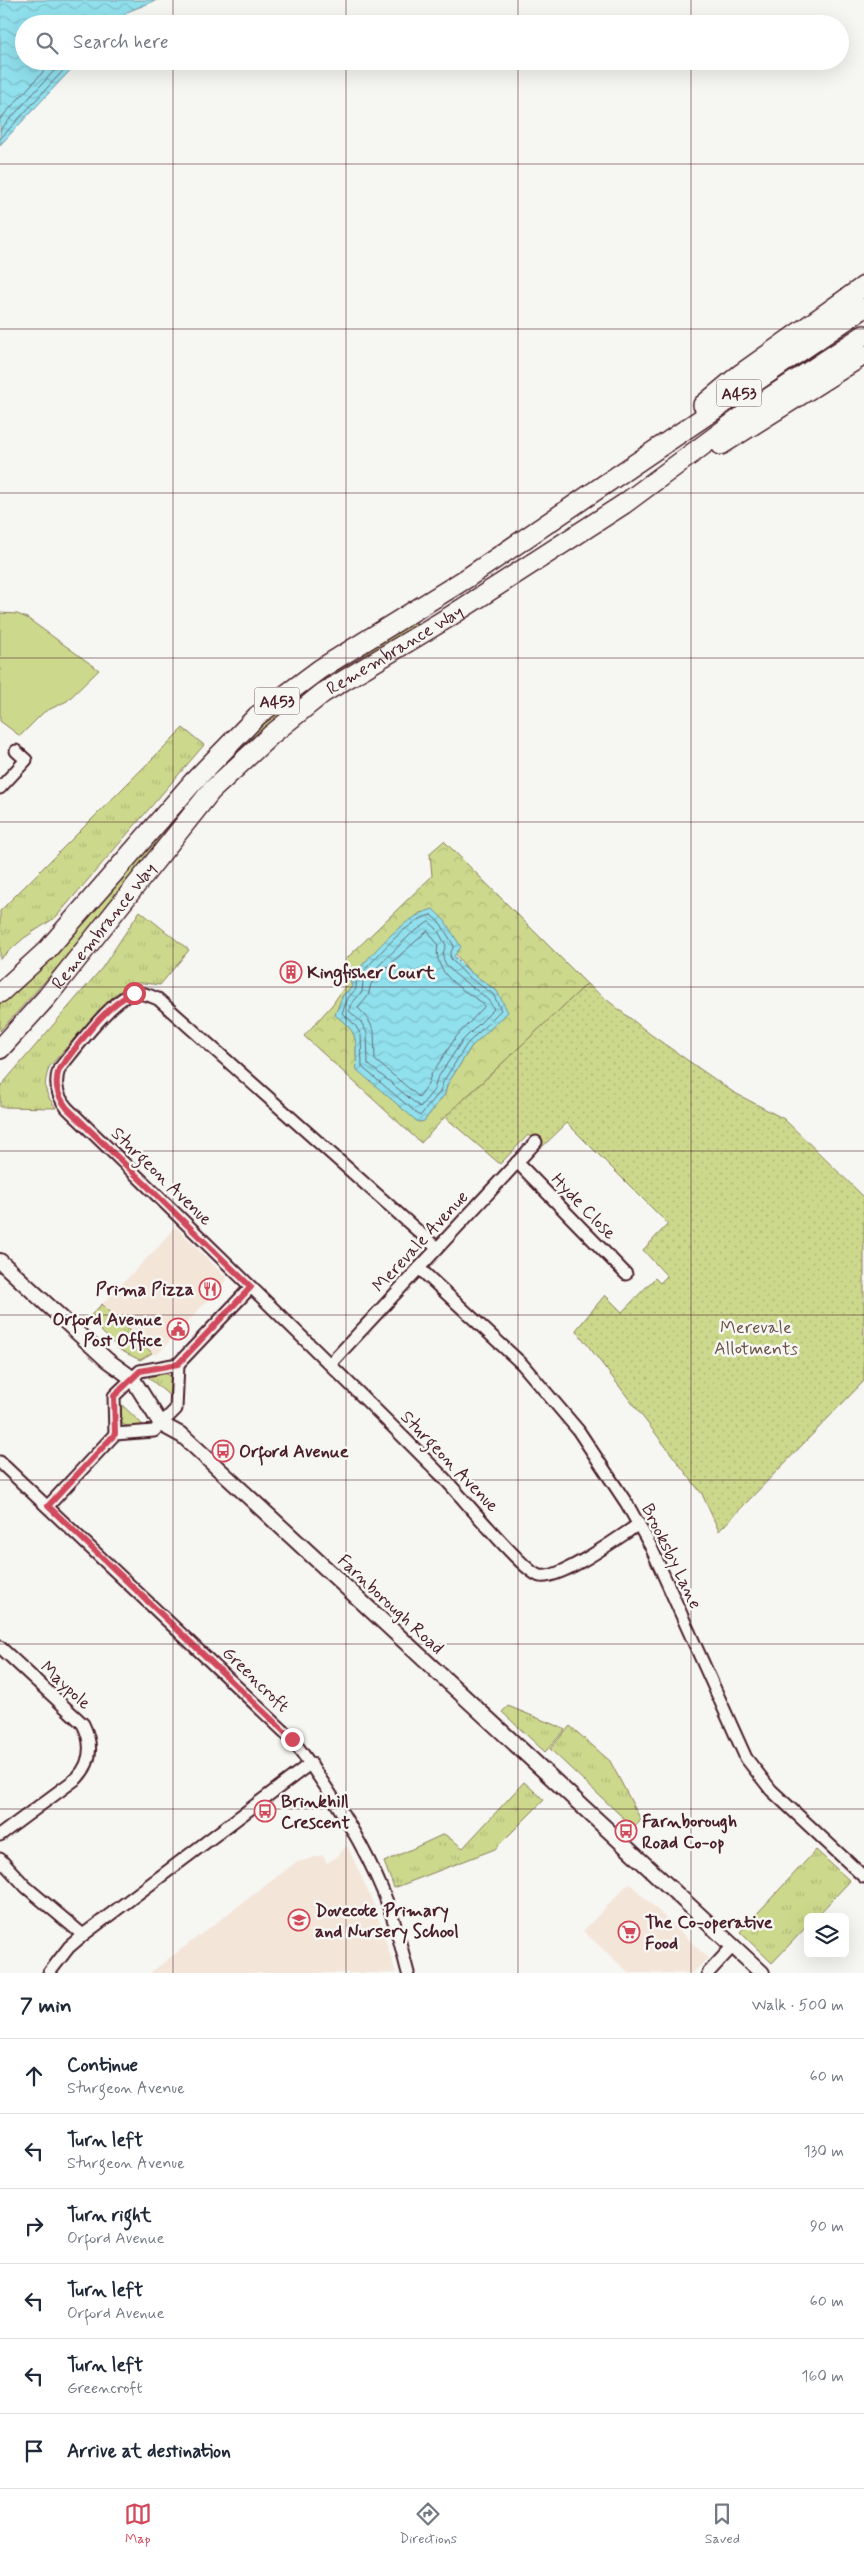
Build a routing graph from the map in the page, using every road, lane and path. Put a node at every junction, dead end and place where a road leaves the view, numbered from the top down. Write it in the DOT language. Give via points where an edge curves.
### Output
graph roads {
  1 [pos="864,286"];
  2 [pos="864,308"];
  3 [pos="864,335"];
  4 [pos="864,355"];
  5 [pos="614,479"];
  6 [pos="624,504"];
  7 [pos="16,751"];
  8 [pos="0,788"];
  9 [pos="0,993"];
  10 [pos="0,1049"];
  11 [pos="536,1142"];
  12 [pos="517,1162"];
  13 [pos="437,1248"];
  14 [pos="0,1261"];
  15 [pos="419,1268"];
  16 [pos="626,1274"];
  17 [pos="251,1287"];
  18 [pos="178,1364"];
  19 [pos="330,1364"];
  20 [pos="132,1378"];
  21 [pos="161,1424"];
  22 [pos="115,1434"];
  23 [pos="0,1462"];
  24 [pos="48,1506"];
  25 [pos="639,1524"];
  26 [pos="0,1646"];
  27 [pos="311,1764"];
  28 [pos="0,1835"];
  29 [pos="0,1859"];
  30 [pos="864,1877"];
  31 [pos="83,1935"];
  32 [pos="733,1946"];
  33 [pos="49,1973"];
  34 [pos="408,1973"];
  35 [pos="708,1973"];
  36 [pos="762,1973"];
  1 -- 5 [label="highway" via="738,375"];
  2 -- 5 [label="highway, Remembrance Way / A453"];
  3 -- 6 [label="highway, Remembrance Way / A453" via="752,409"];
  4 -- 6 [label="highway"];
  5 -- 9 [label="highway, Remembrance Way / A453" via="467,578 320,669 257,716 144,836 46,950"];
  6 -- 10 [label="highway, Remembrance Way / A453" via="449,617 323,693 271,735 211,791"];
  7 -- 8 [label="street" via="26,760"];
  11 -- 12 [label="street, Merevale Avenue"];
  12 -- 13 [label="street, Merevale Avenue"];
  12 -- 16 [label="street, Hyde Close"];
  13 -- 15 [label="street, Merevale Avenue"];
  13 -- 17 [label="street, Sturgeon Avenue" via="158,999 143,994 126,995 59,1069 58,1094 67,1108"];
  14 -- 20 [label="street, Farnborough Road" via="107,1360"];
  15 -- 19 [label="street, Merevale Avenue"];
  15 -- 25 [label="street, Brooksby Lane" via="540,1383 583,1437"];
  17 -- 18 [label="street"];
  17 -- 19 [label="street, Sturgeon Avenue"];
  18 -- 20 [label="street" via="140,1371"];
  18 -- 21 [label="street" via="177,1408"];
  19 -- 25 [label="street, Sturgeon Avenue" via="467,1501 532,1574 547,1577 562,1572"];
  20 -- 21 [label="street, Farnborough Road"];
  20 -- 22 [label="street" via="114,1396"];
  21 -- 22 [label="street" via="154,1431"];
  21 -- 32 [label="street, Farnborough Road" via="183,1436"];
  22 -- 24 [label="street"];
  23 -- 24 [label="street, Greencroft"];
  24 -- 27 [label="street, Greencroft" via="263,1709"];
  25 -- 30 [label="street, Brooksby Lane" via="746,1758 772,1790"];
  26 -- 28 [label="street, Maypole" via="83,1724 89,1735 90,1748 84,1770 77,1778"];
  27 -- 31 [label="street"];
  27 -- 34 [label="street, Greencroft" via="348,1823 378,1881"];
  29 -- 31 [label="street" via="26,1887"];
  31 -- 33 [label="street"];
  32 -- 35 [label="street"];
  32 -- 36 [label="street, Farnborough Road"];
}
